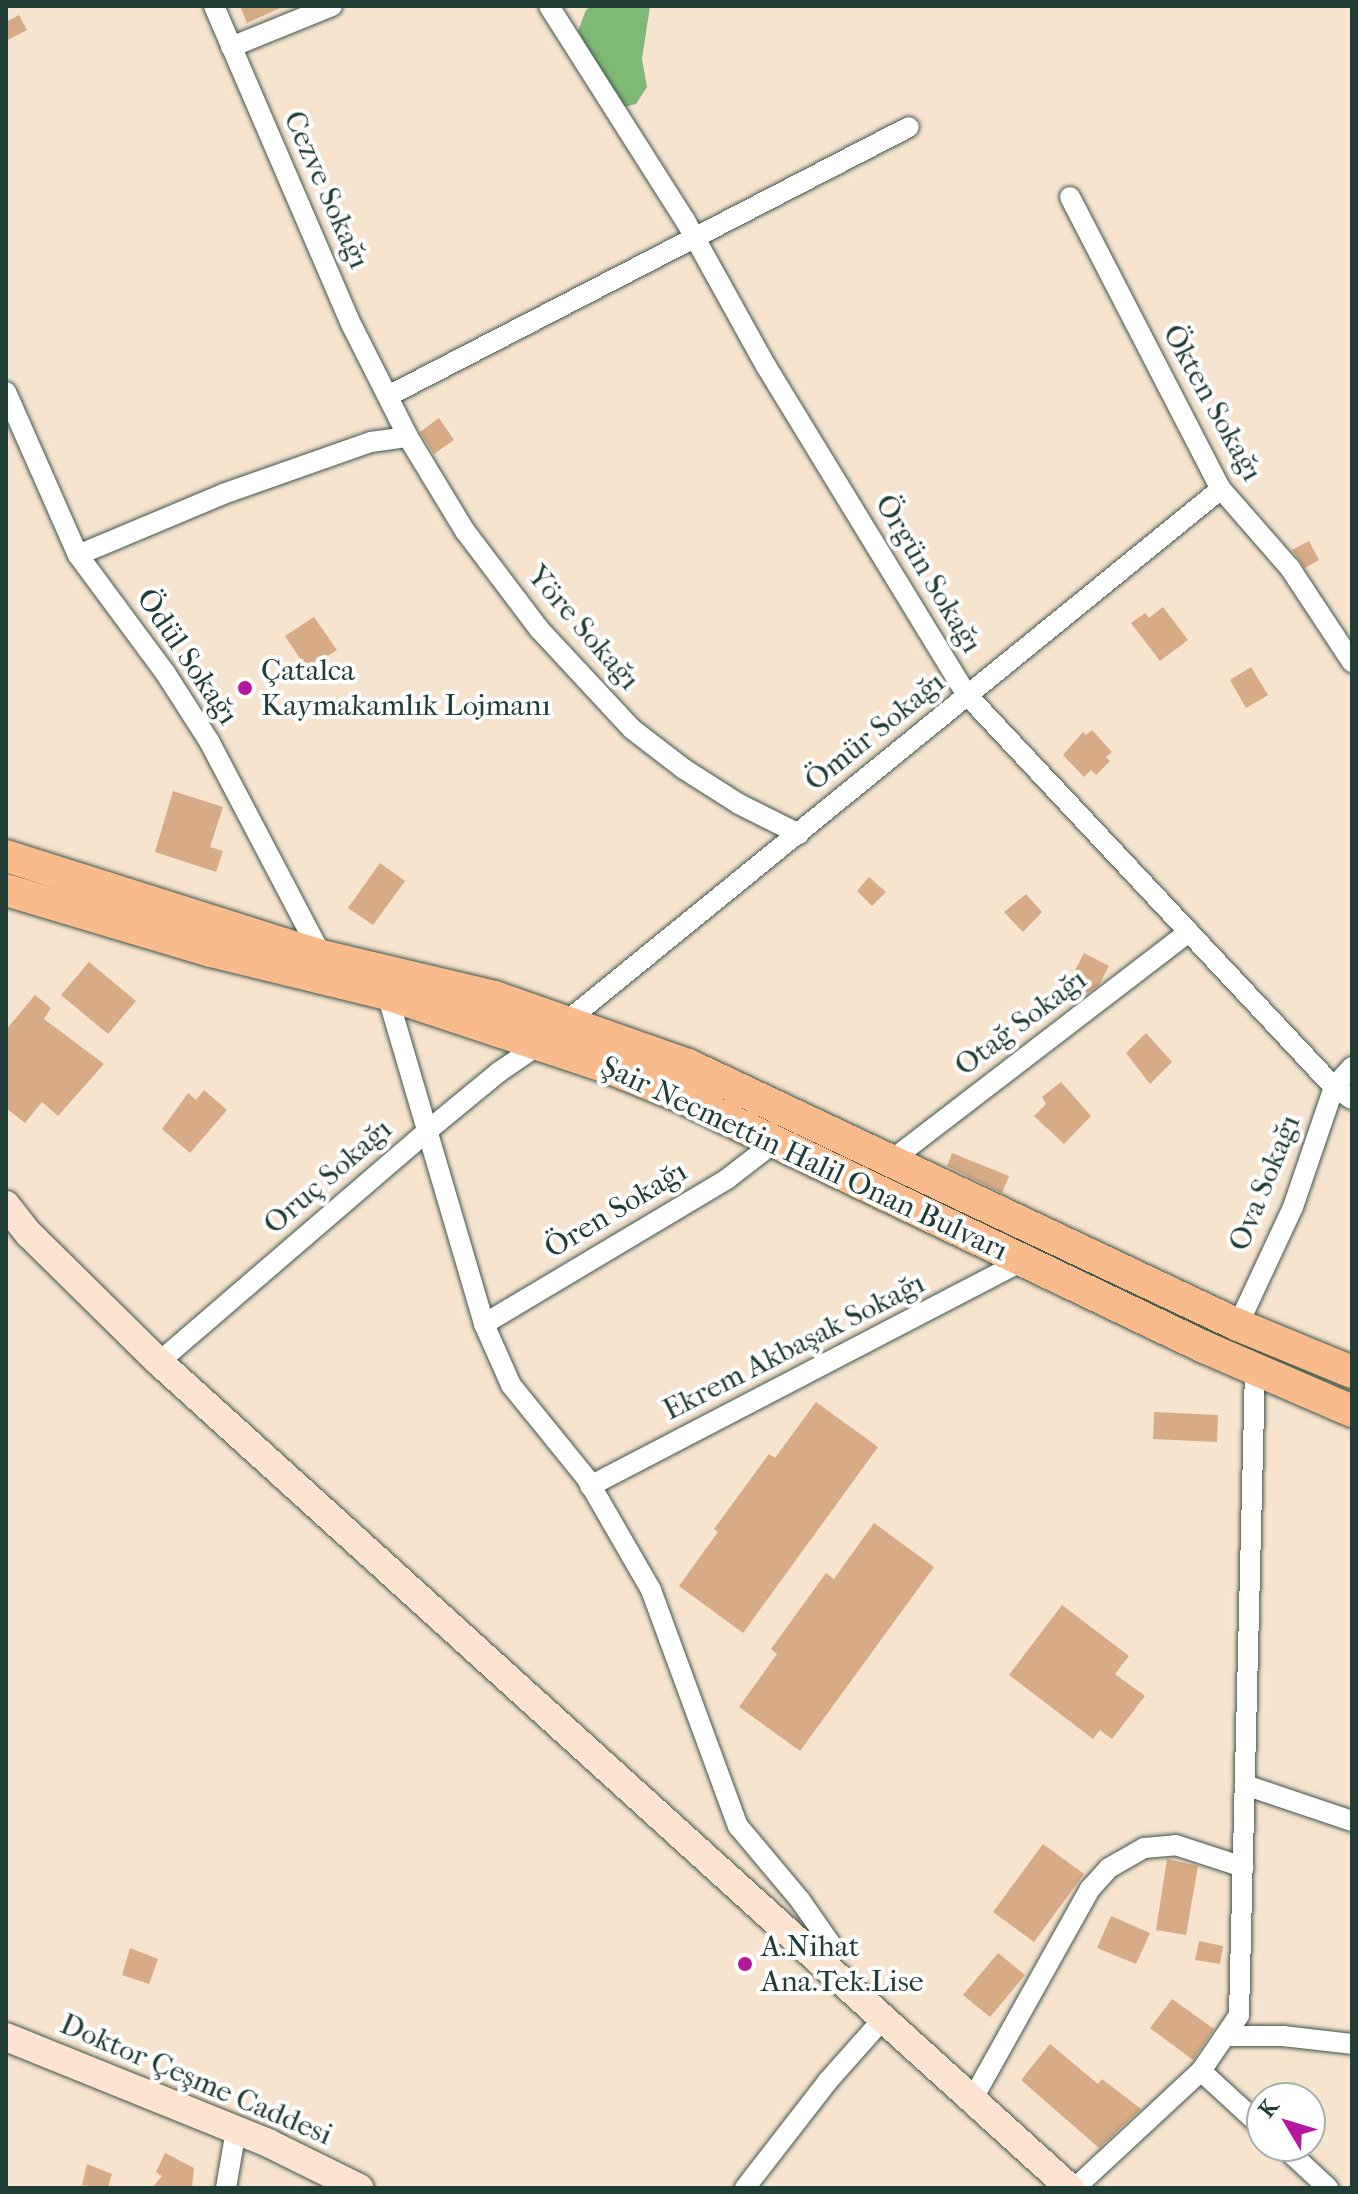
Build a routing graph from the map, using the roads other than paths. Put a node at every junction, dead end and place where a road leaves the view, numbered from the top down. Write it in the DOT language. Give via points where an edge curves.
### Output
graph roads {
  1 [pos="214,6"];
  2 [pos="332,6"];
  3 [pos="549,6"];
  4 [pos="231,47"];
  5 [pos="909,127"];
  6 [pos="1070,197"];
  7 [pos="695,238"];
  8 [pos="6,392"];
  9 [pos="388,396"];
  10 [pos="408,437"];
  11 [pos="1221,489"];
  12 [pos="78,555"];
  13 [pos="1352,662"];
  14 [pos="967,695"];
  15 [pos="799,834"];
  16 [pos="6,856"];
  17 [pos="6,890"];
  18 [pos="1189,932"];
  19 [pos="322,956"];
  20 [pos="387,994"];
  21 [pos="567,1021"];
  22 [pos="540,1044"];
  23 [pos="1352,1067"];
  24 [pos="1334,1087"];
  25 [pos="1352,1099"];
  26 [pos="426,1132"];
  27 [pos="775,1142"];
  28 [pos="889,1162"];
  29 [pos="6,1205"];
  30 [pos="6,1218"];
  31 [pos="29,1234"];
  32 [pos="1024,1260"];
  33 [pos="484,1324"];
  34 [pos="1238,1325"];
  35 [pos="159,1362"];
  36 [pos="1255,1370"];
  37 [pos="1352,1372"];
  38 [pos="1352,1411"];
  39 [pos="590,1486"];
  40 [pos="1245,1785"];
  41 [pos="1352,1821"];
  42 [pos="1243,1867"];
  43 [pos="829,1969"];
  44 [pos="883,2019"];
  45 [pos="1226,2036"];
  46 [pos="6,2037"];
  47 [pos="1352,2044"];
  48 [pos="1201,2071"];
  49 [pos="972,2100"];
  50 [pos="1246,2112"];
  51 [pos="236,2130"];
  52 [pos="1300,2162"];
  53 [pos="226,2188"];
  54 [pos="359,2188"];
  55 [pos="745,2188"];
  56 [pos="1072,2188"];
  57 [pos="1328,2188"];
  1 -- 4 [label="street, Cezve Sokağı"];
  2 -- 4 [label="street"];
  3 -- 7 [label="street, Örgün Sokağı"];
  4 -- 9 [label="street, Cezve Sokağı" via="352,326"];
  5 -- 7 [label="street"];
  6 -- 11 [label="street, Ökten Sokağı"];
  7 -- 9 [label="street"];
  7 -- 14 [label="street, Örgün Sokağı" via="766,366"];
  8 -- 12 [label="street, Ödül Sokağı"];
  9 -- 10 [label="street, Yöre Sokağı"];
  10 -- 12 [label="street" via="371,442 223,494"];
  10 -- 15 [label="street, Yöre Sokağı" via="465,531 540,630 632,729 739,804"];
  11 -- 13 [label="street, Ökten Sokağı" via="1290,568"];
  11 -- 14 [label="street, Ömür Sokağı"];
  12 -- 19 [label="street, Ödül Sokağı" via="209,741"];
  14 -- 15 [label="street, Ömür Sokağı"];
  14 -- 18 [label="street, Örgün Sokağı"];
  15 -- 21 [label="street, Ömür Sokağı"];
  16 -- 19 [label="main road, Şair Necmettin Halil Onan Bulvarı"];
  17 -- 20 [label="main road, Şair Necmettin Halil Onan Bulvarı" via="211,951"];
  18 -- 24 [label="street, Örgün Sokağı"];
  18 -- 28 [label="street, Otağ Sokağı"];
  19 -- 21 [label="main road, Şair Necmettin Halil Onan Bulvarı" via="495,997"];
  20 -- 22 [label="main road, Şair Necmettin Halil Onan Bulvarı"];
  20 -- 26 [label="street"];
  21 -- 28 [label="main road, Şair Necmettin Halil Onan Bulvarı" via="688,1065"];
  22 -- 26 [label="street, Oruç Sokağı"];
  22 -- 27 [label="main road, Şair Necmettin Halil Onan Bulvarı" via="677,1095"];
  23 -- 24 [label="street, Ova Sokağı"];
  24 -- 25 [label="street, Örgün Sokağı"];
  24 -- 34 [label="street, Ova Sokağı" via="1293,1207"];
  26 -- 33 [label="street"];
  26 -- 35 [label="street, Oruç Sokağı"];
  27 -- 32 [label="main road, Şair Necmettin Halil Onan Bulvarı"];
  27 -- 33 [label="street, Ören Sokağı" via="727,1179"];
  28 -- 34 [label="main road, Şair Necmettin Halil Onan Bulvarı"];
  29 -- 31 [label="main road"];
  30 -- 31 [label="main road"];
  31 -- 35 [label="main road"];
  32 -- 36 [label="main road, Şair Necmettin Halil Onan Bulvarı"];
  32 -- 39 [label="street, Ekrem Akbaşak Sokağı"];
  33 -- 39 [label="street" via="511,1385"];
  34 -- 37 [label="main road, Şair Necmettin Halil Onan Bulvarı"];
  35 -- 43 [label="main road"];
  36 -- 38 [label="main road, Şair Necmettin Halil Onan Bulvarı"];
  36 -- 40 [label="street"];
  39 -- 43 [label="street" via="651,1590 738,1826 830,1943"];
  40 -- 41 [label="street"];
  40 -- 42 [label="street"];
  42 -- 45 [label="street" via="1239,2015"];
  42 -- 49 [label="street" via="1176,1845 1144,1848 1109,1868 1090,1889"];
  43 -- 44 [label="main road"];
  44 -- 49 [label="main road"];
  44 -- 55 [label="street"];
  45 -- 47 [label="street"];
  45 -- 48 [label="street"];
  46 -- 51 [label="main road, Doktor Çeşme Caddesi"];
  48 -- 50 [label="street"];
  48 -- 56 [label="street"];
  49 -- 56 [label="main road"];
  51 -- 53 [label="street"];
  51 -- 54 [label="main road, Doktor Çeşme Caddesi"];
  52 -- 57 [label="street"];
}
